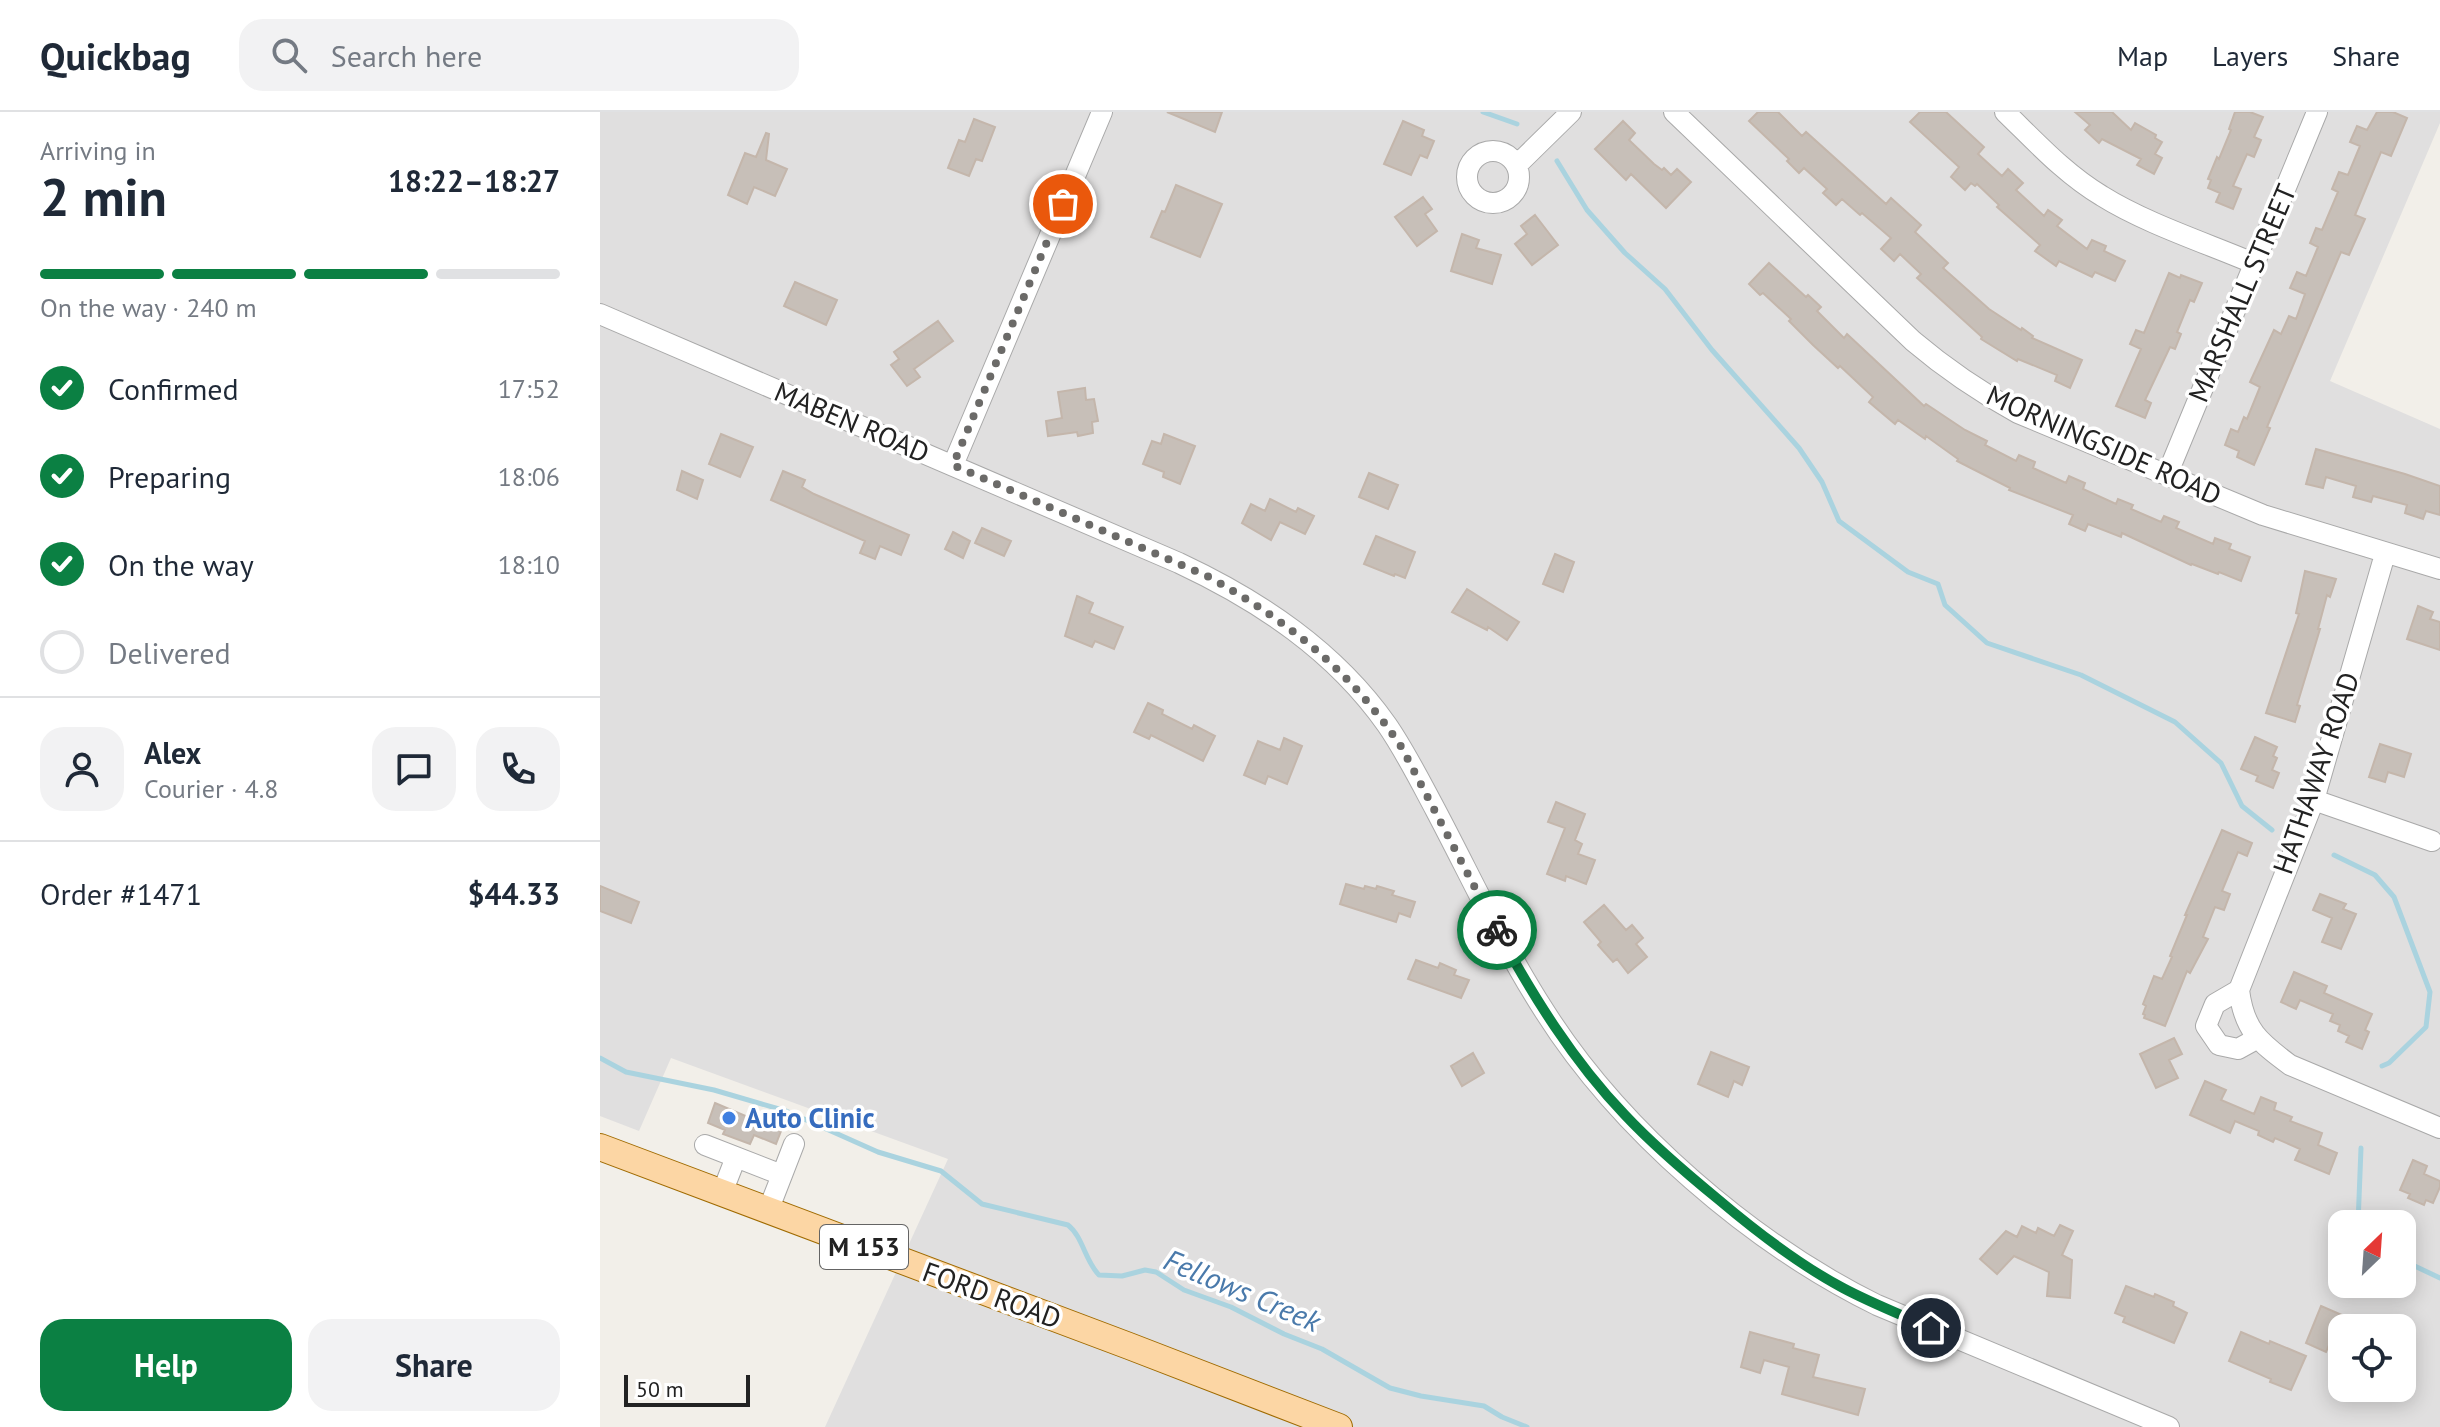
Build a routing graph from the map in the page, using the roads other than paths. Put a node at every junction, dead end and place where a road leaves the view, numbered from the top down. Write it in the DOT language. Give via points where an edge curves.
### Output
graph roads {
  1 [pos="1102,112"];
  2 [pos="1571,112"];
  3 [pos="1674,112"];
  4 [pos="2005,112"];
  5 [pos="2317,112"];
  6 [pos="1517,165"];
  7 [pos="2253,263"];
  8 [pos="600,314"];
  9 [pos="953,465"];
  10 [pos="2167,475"];
  11 [pos="2385,554"];
  12 [pos="2440,569"];
  13 [pos="2314,800"];
  14 [pos="2432,841"];
  15 [pos="2239,990"];
  16 [pos="2258,1038"];
  17 [pos="2440,1128"];
  18 [pos="794,1144"];
  19 [pos="705,1145"];
  20 [pos="600,1147"];
  21 [pos="736,1157"];
  22 [pos="782,1175"];
  23 [pos="722,1193"];
  24 [pos="768,1211"];
  25 [pos="1339,1427"];
  26 [pos="2169,1427"];
  1 -- 9 [label="street"];
  2 -- 6 [label="street"];
  3 -- 10 [label="street, MORNINGSIDE ROAD" via="1948,370 2018,413"];
  4 -- 7 [label="street" via="2104,198"];
  5 -- 7 [label="street, MARSHALL STREET"];
  7 -- 10 [label="street, MARSHALL STREET"];
  8 -- 9 [label="street, MABEN ROAD"];
  9 -- 26 [label="street, MABEN ROAD" via="1209,577 1274,616 1332,662 1402,748 1517,967 1583,1066 1666,1156 1740,1218 1798,1261 1877,1305"];
  10 -- 11 [label="street, MORNINGSIDE ROAD" via="2287,524"];
  11 -- 12 [label="street, MORNINGSIDE ROAD"];
  11 -- 13 [label="street, HATHAWAY ROAD"];
  13 -- 14 [label="street"];
  13 -- 15 [label="street, HATHAWAY ROAD"];
  15 -- 16 [label="street" via="2242,1012"];
  15 -- 16 [label="street, HATHAWAY ROAD" via="2215,1004 2206,1026 2219,1045 2238,1049"];
  16 -- 17 [label="street" via="2290,1065"];
  18 -- 22 [label="street"];
  19 -- 21 [label="street"];
  20 -- 23 [label="main road, FORD ROAD / M 153"];
  21 -- 22 [label="street"];
  21 -- 23 [label="street"];
  22 -- 24 [label="street"];
  23 -- 24 [label="main road, FORD ROAD / M 153"];
  24 -- 25 [label="main road, FORD ROAD / M 153"];
}
